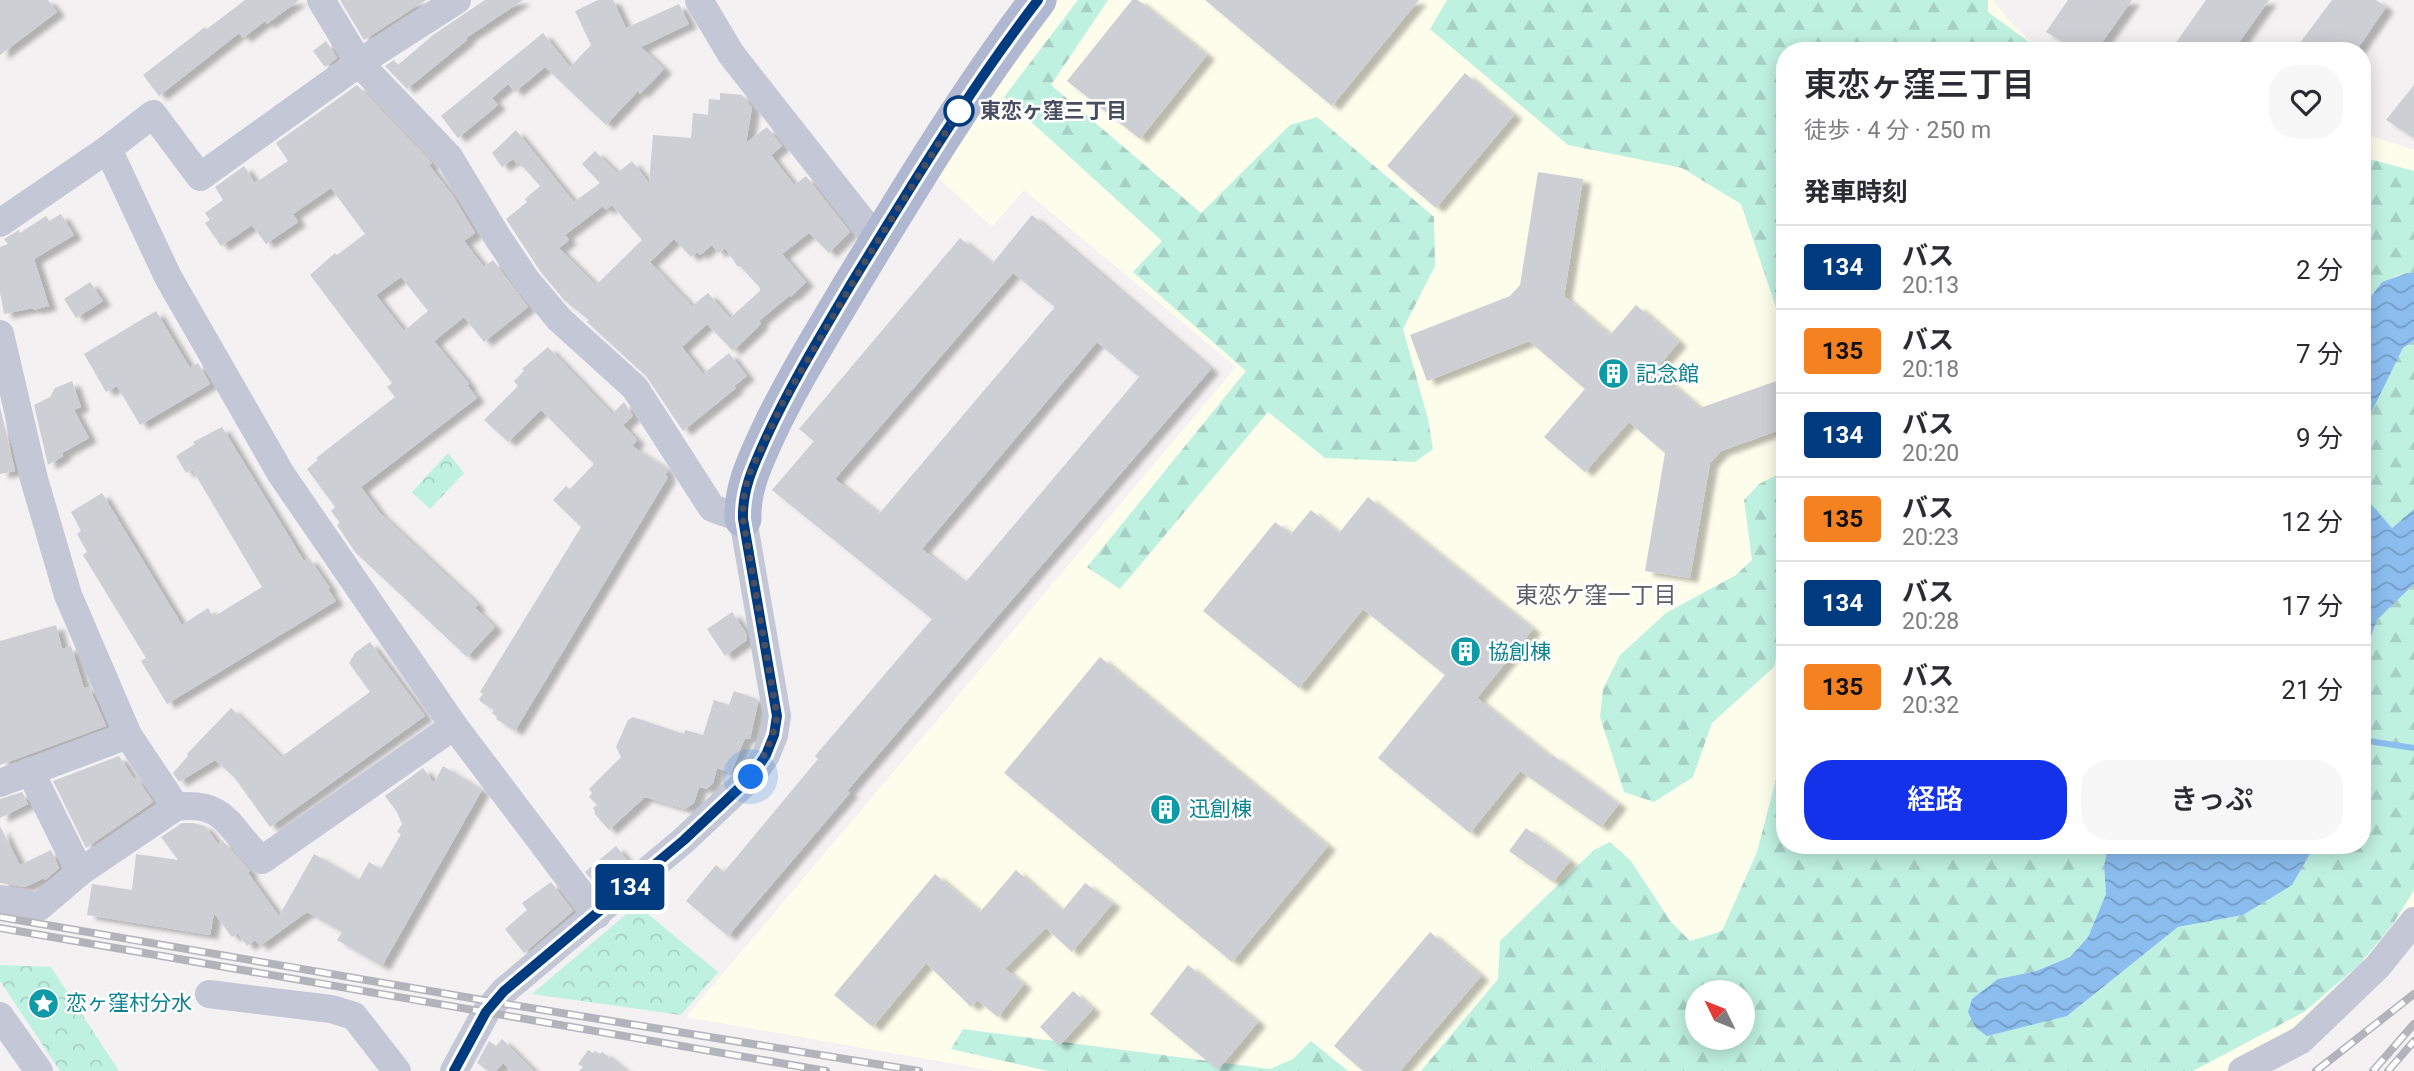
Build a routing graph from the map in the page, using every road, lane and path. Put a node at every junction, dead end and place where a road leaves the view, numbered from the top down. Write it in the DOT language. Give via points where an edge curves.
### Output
graph roads {
  1 [pos="321,0"];
  2 [pos="457,0"];
  3 [pos="699,0"];
  4 [pos="1038,0"];
  5 [pos="359,63"];
  6 [pos="108,149"];
  7 [pos="0,223"];
  8 [pos="878,241"];
  9 [pos="0,334"];
  10 [pos="4,369"];
  11 [pos="743,519"];
  12 [pos="454,726"];
  13 [pos="128,735"];
  14 [pos="30,771"];
  15 [pos="0,783"];
  16 [pos="177,807"];
  17 [pos="80,872"];
  18 [pos="0,900"];
  19 [pos="597,915"];
  20 [pos="2414,921"];
  21 [pos="209,994"];
  22 [pos="0,1016"];
  23 [pos="38,1071"];
  24 [pos="397,1071"];
  25 [pos="454,1071"];
  26 [pos="2242,1071"];
  1 -- 5 [label="street"];
  2 -- 5 [label="street"];
  3 -- 8 [label="street" via="730,54"];
  4 -- 8 [label="main road" via="967,99"];
  5 -- 6 [label="street" via="200,177 153,114"];
  5 -- 11 [label="street" via="449,157 527,281 559,318 635,388 712,508"];
  6 -- 7 [label="street"];
  6 -- 12 [label="street" via="168,277 281,474"];
  8 -- 11 [label="main road" via="782,404 748,477"];
  9 -- 10 [label="street"];
  10 -- 13 [label="street" via="68,595"];
  11 -- 19 [label="street" via="777,716 774,735 751,777"];
  12 -- 16 [label="street" via="262,860 230,823 210,808"];
  12 -- 19 [label="street"];
  13 -- 14 [label="street"];
  13 -- 16 [label="street"];
  14 -- 15 [label="street"];
  14 -- 17 [label="street"];
  16 -- 17 [label="street"];
  17 -- 18 [label="street" via="39,907"];
  19 -- 25 [label="street" via="494,1002"];
  20 -- 26 [label="street" via="2378,966 2301,1040"];
  21 -- 24 [label="street" via="354,1016"];
  22 -- 23 [label="street"];
}
